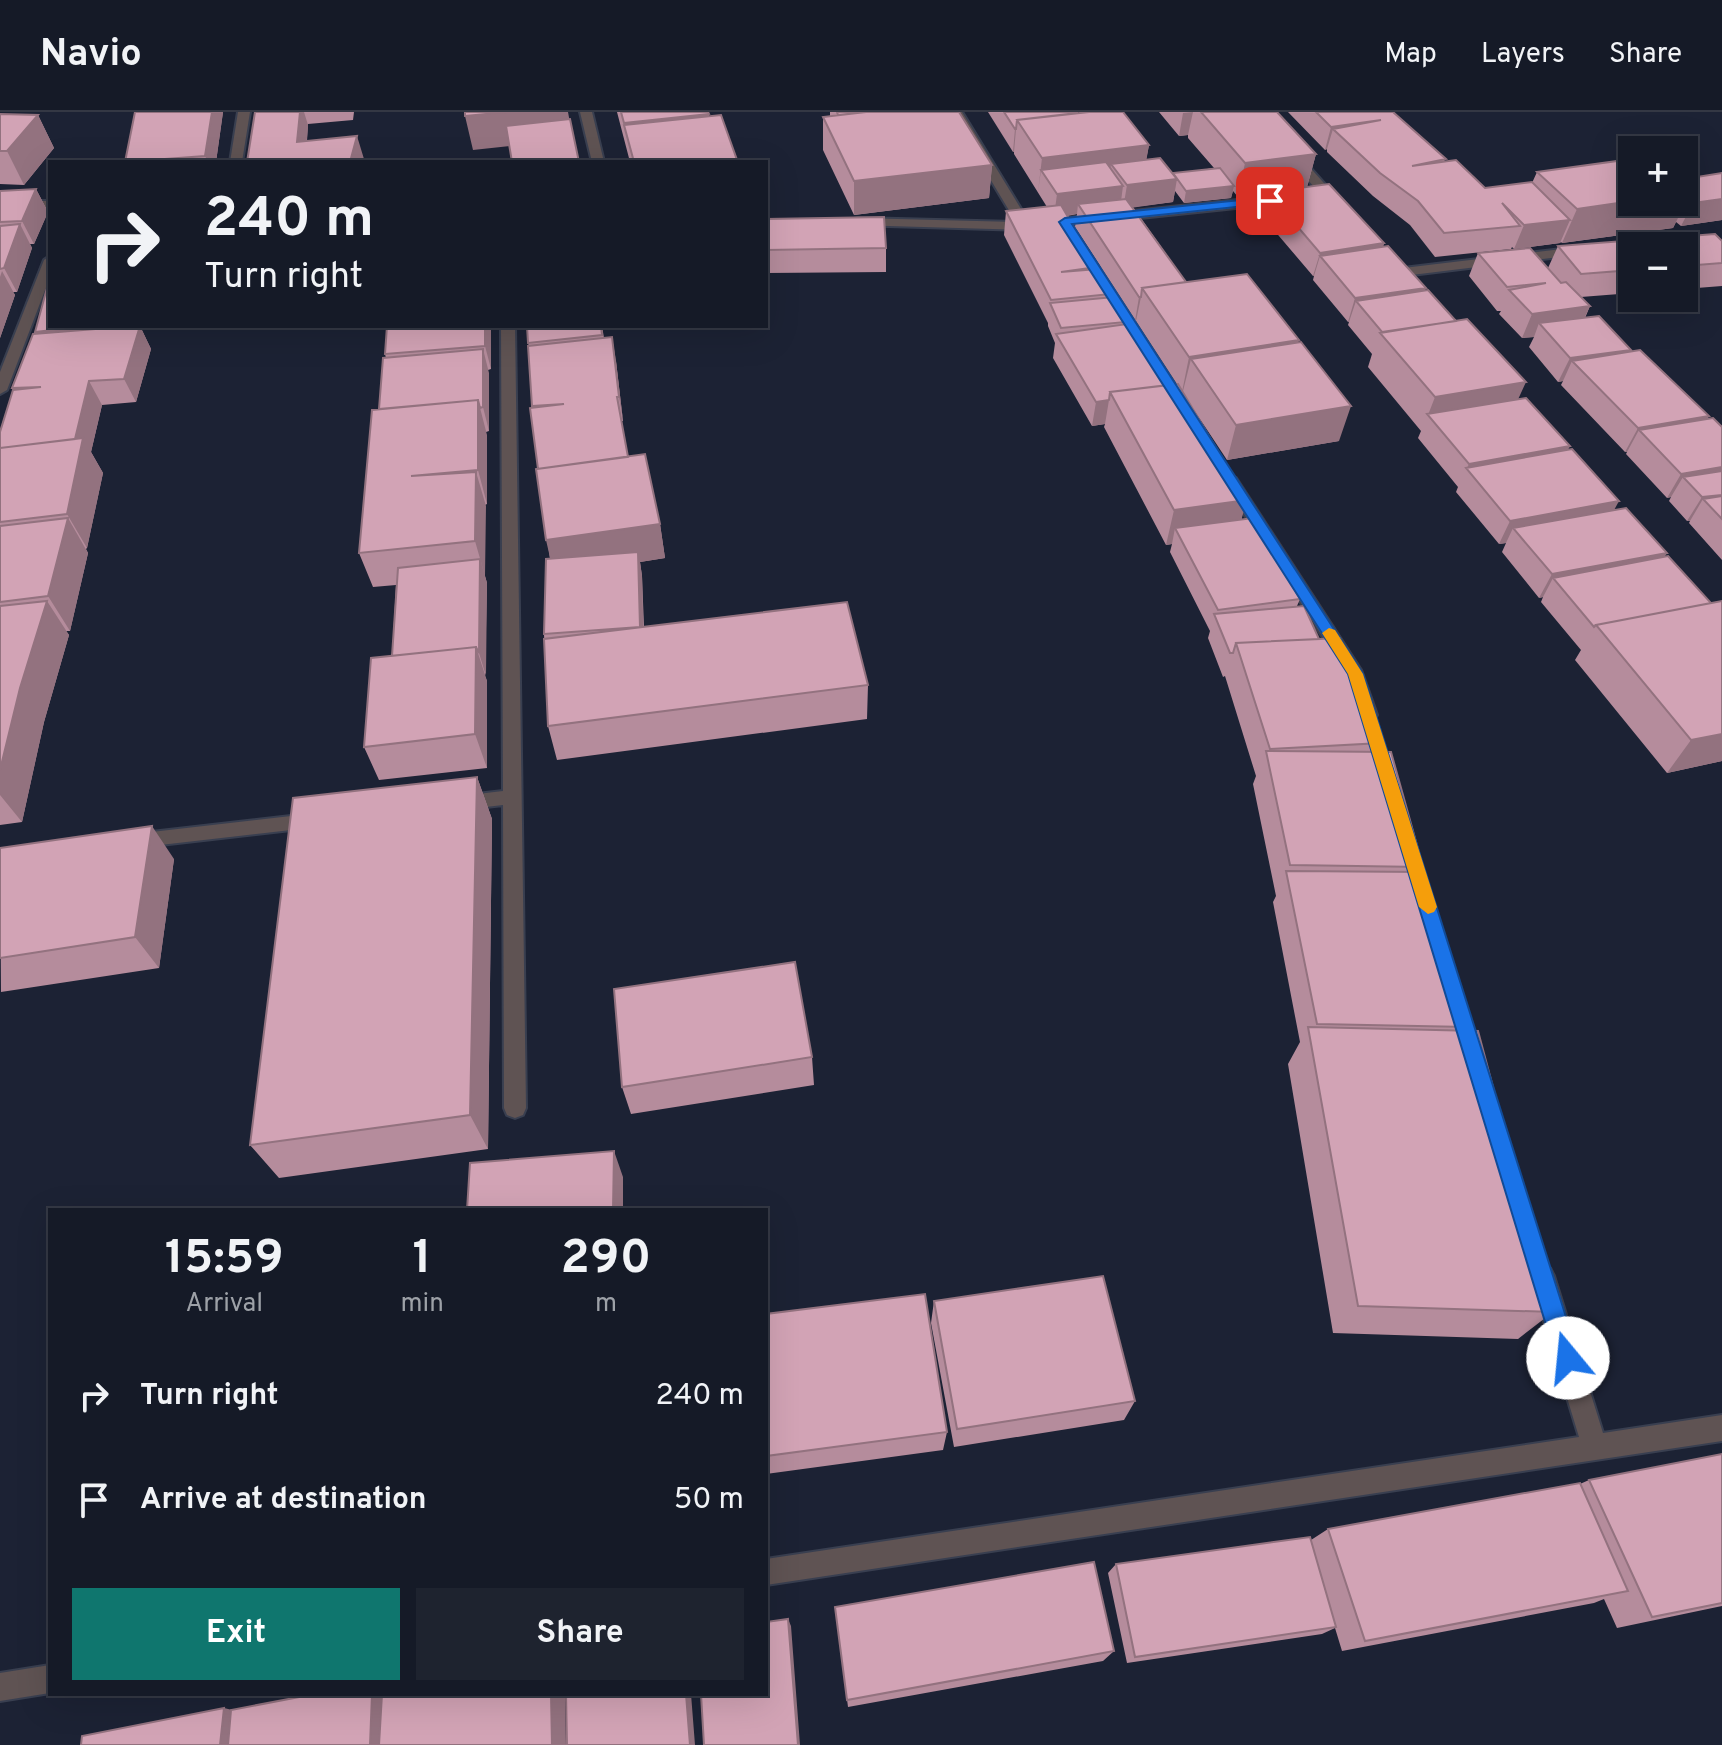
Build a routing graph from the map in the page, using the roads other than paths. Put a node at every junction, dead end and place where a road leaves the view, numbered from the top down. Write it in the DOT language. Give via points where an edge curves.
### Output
graph roads {
  1 [pos="244,112"];
  2 [pos="586,112"];
  3 [pos="956,112"];
  4 [pos="1285,147"];
  5 [pos="236,160"];
  6 [pos="598,160"];
  7 [pos="1329,194"];
  8 [pos="0,205"];
  9 [pos="48,205"];
  10 [pos="1348,217"];
  11 [pos="842,222"];
  12 [pos="1025,226"];
  13 [pos="1073,235"];
  14 [pos="1597,249"];
  15 [pos="48,265"];
  16 [pos="1406,285"];
  17 [pos="508,328"];
  18 [pos="0,390"];
  19 [pos="1193,421"];
  20 [pos="1219,461"];
  21 [pos="1374,734"];
  22 [pos="512,797"];
  23 [pos="434,806"];
  24 [pos="341,817"];
  25 [pos="109,844"];
  26 [pos="515,1108"];
  27 [pos="1534,1250"];
  28 [pos="1722,1428"];
  29 [pos="1595,1447"];
  30 [pos="768,1572"];
  31 [pos="48,1679"];
  32 [pos="0,1687"];
  1 -- 5 [label="street"];
  2 -- 6 [label="street"];
  3 -- 12 [label="street"];
  4 -- 7 [label="street"];
  7 -- 10 [label="street"];
  7 -- 13 [label="street"];
  8 -- 9 [label="street"];
  11 -- 12 [label="street"];
  12 -- 13 [label="street"];
  13 -- 19 [label="street"];
  14 -- 16 [label="street" via="1390,268"];
  15 -- 18 [label="street"];
  17 -- 22 [label="street"];
  20 -- 21 [label="street" via="1355,674"];
  22 -- 23 [label="street"];
  22 -- 26 [label="street"];
  24 -- 25 [label="street"];
  27 -- 29 [label="street"];
  28 -- 29 [label="street"];
  29 -- 30 [label="street"];
  31 -- 32 [label="street"];
}
